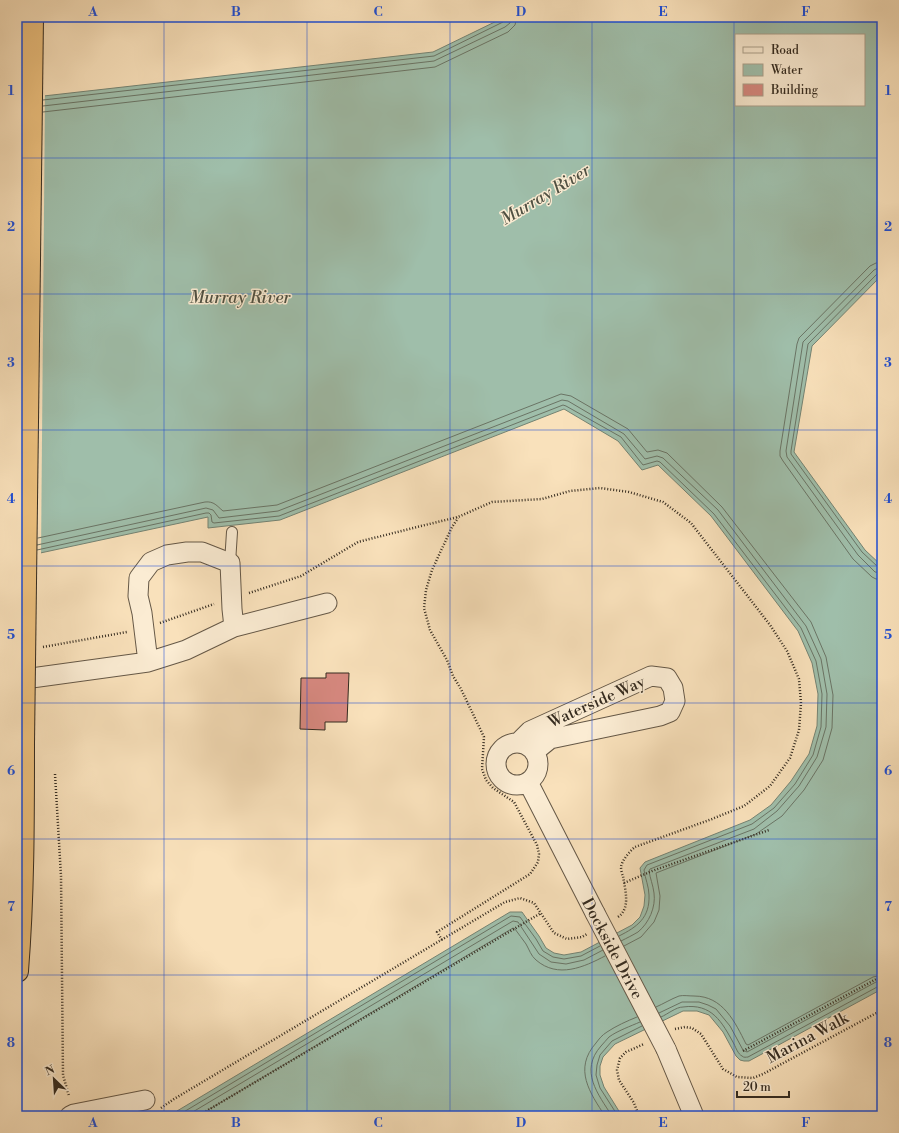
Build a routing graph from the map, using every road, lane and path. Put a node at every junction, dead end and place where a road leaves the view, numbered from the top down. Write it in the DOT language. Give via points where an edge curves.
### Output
graph roads {
  1 [pos="32,17"];
  2 [pos="40,17"];
  3 [pos="17,47"];
  4 [pos="663,502"];
  5 [pos="458,518"];
  6 [pos="232,532"];
  7 [pos="230,563"];
  8 [pos="231,599"];
  9 [pos="327,603"];
  10 [pos="234,627"];
  11 [pos="144,629"];
  12 [pos="39,648"];
  13 [pos="148,662"];
  14 [pos="17,680"];
  15 [pos="526,747"];
  16 [pos="55,774"];
  17 [pos="528,782"];
  18 [pos="769,830"];
  19 [pos="624,883"];
  20 [pos="541,913"];
  21 [pos="442,940"];
  22 [pos="17,971"];
  23 [pos="882,976"];
  24 [pos="882,1010"];
  25 [pos="673,1030"];
  26 [pos="646,1042"];
  27 [pos="744,1052"];
  28 [pos="142,1108"];
  29 [pos="72,1115"];
  30 [pos="198,1116"];
  31 [pos="639,1116"];
  32 [pos="694,1116"];
  1 -- 22 [label="highway, bridge" via="22,889"];
  2 -- 3 [label="lane"];
  4 -- 5 [label="path" via="629,492 600,488 570,491 542,499 492,502"];
  5 -- 8 [label="path" via="358,542 301,576"];
  5 -- 21 [label="path" via="432,570 424,608 430,630 484,737 482,769 486,780 514,802 537,845 539,854 538,862 530,874 437,932"];
  6 -- 7 [label="lane"];
  7 -- 8 [label="street"];
  7 -- 11 [label="street" via="202,552 167,555 151,562 139,578 138,596"];
  8 -- 10 [label="street"];
  8 -- 11 [label="path"];
  9 -- 10 [label="street"];
  10 -- 13 [label="street" via="186,650"];
  11 -- 12 [label="path"];
  11 -- 13 [label="street"];
  13 -- 14 [label="street"];
  15 -- 15 [label="street, Waterside Way" via="530,731 651,676 667,678 673,688 675,700 670,712 550,739"];
  15 -- 17 [label="street" via="538,763 536,774"];
  15 -- 17 [label="street" via="508,745 499,753 496,763 498,774 506,782 517,785"];
  16 -- 29 [label="path" via="61,876 63,1075"];
  17 -- 32 [label="street, Dockside Drive, bridge" via="666,1049"];
  18 -- 19 [label="path"];
  20 -- 30 [label="path"];
  23 -- 27 [label="path"];
  24 -- 25 [label="path, Marina Walk" via="753,1078 737,1077 723,1069 701,1034 692,1028"];
  26 -- 31 [label="path" via="626,1052 620,1058 617,1070 619,1080"];
  28 -- 29 [label="street"];
}
